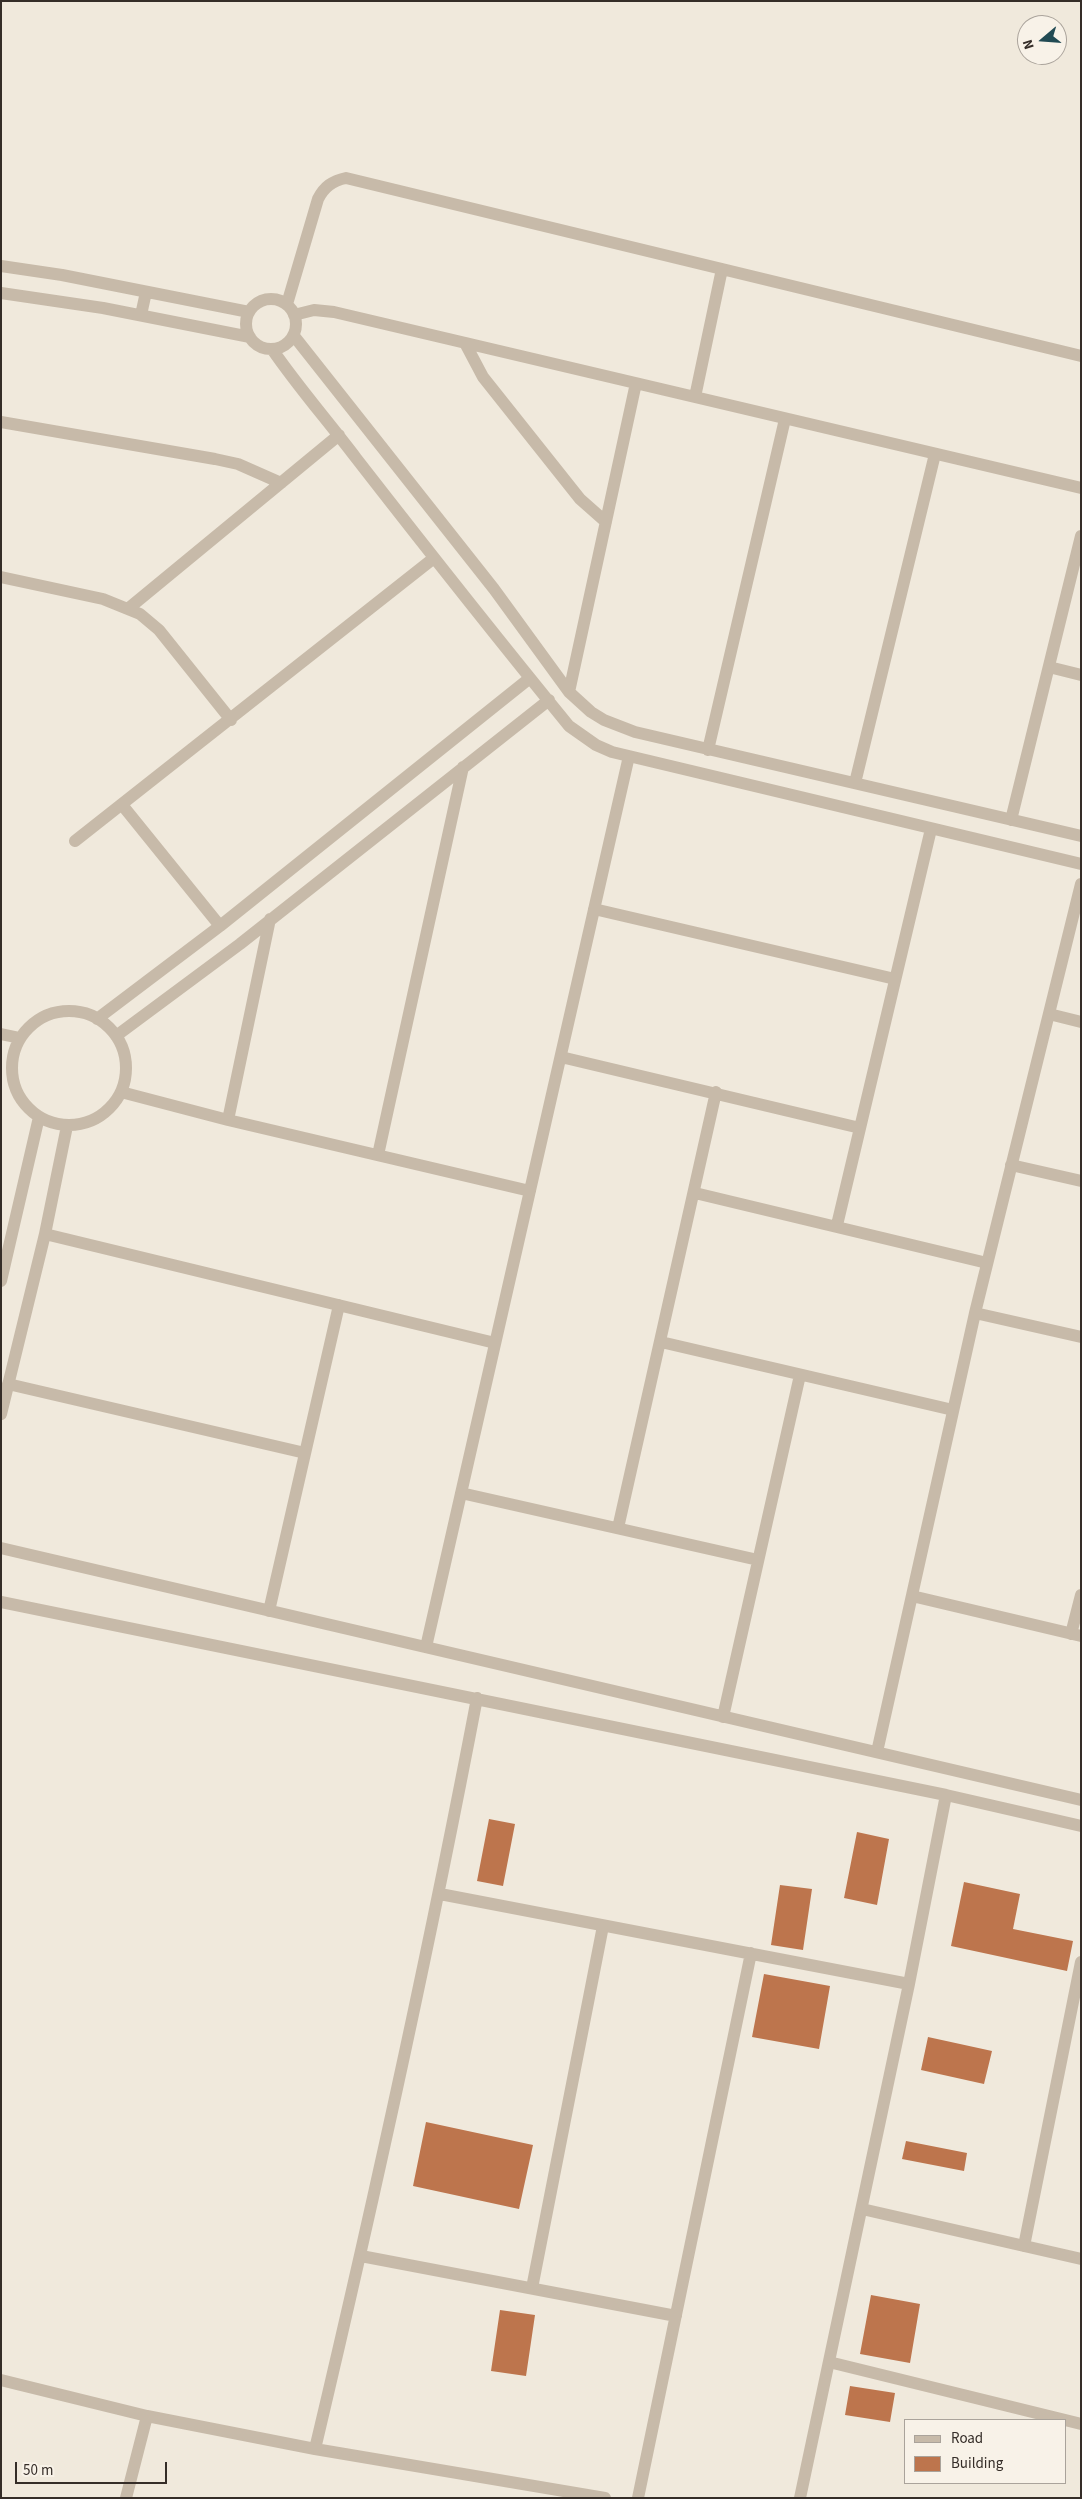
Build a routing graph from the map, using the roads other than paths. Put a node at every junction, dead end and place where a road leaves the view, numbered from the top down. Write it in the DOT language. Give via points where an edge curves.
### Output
graph roads {
  1 [pos="1,266"];
  2 [pos="722,269"];
  3 [pos="146,292"];
  4 [pos="1,293"];
  5 [pos="287,304"];
  6 [pos="249,312"];
  7 [pos="141,315"];
  8 [pos="294,315"];
  9 [pos="294,336"];
  10 [pos="250,337"];
  11 [pos="465,343"];
  12 [pos="272,349"];
  13 [pos="1081,356"];
  14 [pos="636,383"];
  15 [pos="695,397"];
  16 [pos="785,419"];
  17 [pos="1,422"];
  18 [pos="338,434"];
  19 [pos="935,454"];
  20 [pos="281,483"];
  21 [pos="1081,488"];
  22 [pos="606,522"];
  23 [pos="1081,536"];
  24 [pos="434,558"];
  25 [pos="1,577"];
  26 [pos="129,608"];
  27 [pos="1049,667"];
  28 [pos="1081,675"];
  29 [pos="530,678"];
  30 [pos="569,692"];
  31 [pos="549,700"];
  32 [pos="231,720"];
  33 [pos="708,750"];
  34 [pos="629,756"];
  35 [pos="463,767"];
  36 [pos="856,783"];
  37 [pos="123,806"];
  38 [pos="1011,820"];
  39 [pos="931,829"];
  40 [pos="1081,836"];
  41 [pos="76,841"];
  42 [pos="1081,864"];
  43 [pos="1081,884"];
  44 [pos="594,909"];
  45 [pos="270,919"];
  46 [pos="220,926"];
  47 [pos="895,979"];
  48 [pos="1048,1014"];
  49 [pos="97,1019"];
  50 [pos="1081,1022"];
  51 [pos="1,1034"];
  52 [pos="116,1036"];
  53 [pos="20,1038"];
  54 [pos="561,1056"];
  55 [pos="6,1067"];
  56 [pos="121,1092"];
  57 [pos="716,1092"];
  58 [pos="38,1117"];
  59 [pos="228,1120"];
  60 [pos="67,1126"];
  61 [pos="860,1128"];
  62 [pos="378,1155"];
  63 [pos="1012,1165"];
  64 [pos="1081,1181"];
  65 [pos="530,1191"];
  66 [pos="695,1193"];
  67 [pos="837,1225"];
  68 [pos="45,1234"];
  69 [pos="987,1263"];
  70 [pos="1,1281"];
  71 [pos="339,1305"];
  72 [pos="975,1313"];
  73 [pos="1081,1337"];
  74 [pos="661,1342"];
  75 [pos="495,1343"];
  76 [pos="800,1375"];
  77 [pos="8,1384"];
  78 [pos="953,1410"];
  79 [pos="1,1414"];
  80 [pos="305,1452"];
  81 [pos="461,1493"];
  82 [pos="618,1528"];
  83 [pos="1,1548"];
  84 [pos="758,1560"];
  85 [pos="912,1596"];
  86 [pos="1081,1596"];
  87 [pos="1,1602"];
  88 [pos="269,1611"];
  89 [pos="1076,1635"];
  90 [pos="426,1647"];
  91 [pos="477,1698"];
  92 [pos="723,1717"];
  93 [pos="877,1752"];
  94 [pos="946,1795"];
  95 [pos="1081,1800"];
  96 [pos="1081,1826"];
  97 [pos="440,1894"];
  98 [pos="603,1926"];
  99 [pos="752,1953"];
  100 [pos="1081,1962"];
  101 [pos="909,1984"];
  102 [pos="862,2209"];
  103 [pos="1024,2246"];
  104 [pos="361,2256"];
  105 [pos="1081,2259"];
  106 [pos="532,2288"];
  107 [pos="676,2316"];
  108 [pos="829,2362"];
  109 [pos="1,2380"];
  110 [pos="147,2416"];
  111 [pos="1061,2419"];
  112 [pos="1067,2421"];
  113 [pos="1081,2424"];
  114 [pos="314,2450"];
  115 [pos="126,2498"];
  116 [pos="605,2498"];
  117 [pos="638,2498"];
  118 [pos="800,2498"];
  1 -- 3 [label="street"];
  2 -- 5 [label="street" via="346,178 326,187 318,199"];
  2 -- 13 [label="street"];
  2 -- 15 [label="street"];
  3 -- 6 [label="street"];
  3 -- 7 [label="street"];
  4 -- 7 [label="street"];
  5 -- 6 [label="street" via="270,299 254,305"];
  5 -- 8 [label="street"];
  6 -- 10 [label="street" via="246,329"];
  7 -- 10 [label="street"];
  8 -- 9 [label="street"];
  8 -- 11 [label="street" via="324,310"];
  9 -- 12 [label="street" via="281,348"];
  9 -- 30 [label="street" via="494,589"];
  10 -- 12 [label="street" via="256,344"];
  11 -- 14 [label="street"];
  11 -- 22 [label="street" via="483,377 580,499"];
  12 -- 18 [label="street"];
  14 -- 15 [label="street"];
  14 -- 22 [label="street"];
  15 -- 16 [label="street"];
  16 -- 19 [label="street"];
  16 -- 33 [label="street"];
  17 -- 20 [label="street" via="215,459 246,467"];
  18 -- 20 [label="street"];
  18 -- 24 [label="street"];
  19 -- 21 [label="street"];
  19 -- 36 [label="street"];
  20 -- 26 [label="street"];
  22 -- 30 [label="street"];
  23 -- 27 [label="street"];
  24 -- 29 [label="street"];
  24 -- 32 [label="street"];
  25 -- 26 [label="street" via="103,599"];
  26 -- 32 [label="street" via="159,630"];
  27 -- 28 [label="street"];
  27 -- 38 [label="street"];
  29 -- 31 [label="street"];
  29 -- 46 [label="street"];
  30 -- 33 [label="street" via="591,712 619,727"];
  31 -- 34 [label="street" via="581,736 596,745"];
  31 -- 35 [label="street"];
  32 -- 37 [label="street"];
  33 -- 36 [label="street"];
  34 -- 39 [label="street"];
  34 -- 44 [label="street"];
  35 -- 45 [label="street"];
  35 -- 62 [label="street"];
  36 -- 38 [label="street"];
  37 -- 41 [label="street"];
  37 -- 46 [label="street"];
  38 -- 40 [label="street"];
  39 -- 42 [label="street"];
  39 -- 47 [label="street"];
  43 -- 48 [label="street"];
  44 -- 47 [label="street"];
  44 -- 54 [label="street"];
  45 -- 52 [label="street"];
  45 -- 59 [label="street"];
  46 -- 49 [label="street"];
  47 -- 61 [label="street"];
  48 -- 50 [label="street"];
  48 -- 63 [label="street"];
  49 -- 52 [label="street"];
  49 -- 53 [label="street" via="74,1011 61,1012 38,1020"];
  51 -- 53 [label="street"];
  52 -- 56 [label="street" via="126,1069"];
  53 -- 55 [label="street"];
  54 -- 57 [label="street"];
  54 -- 65 [label="street"];
  55 -- 58 [label="street" via="22,1101"];
  56 -- 59 [label="street"];
  56 -- 60 [label="street" via="109,1108 93,1120"];
  57 -- 61 [label="street"];
  57 -- 66 [label="street"];
  58 -- 60 [label="street"];
  58 -- 70 [label="street"];
  59 -- 62 [label="street"];
  60 -- 68 [label="street"];
  61 -- 67 [label="street"];
  62 -- 65 [label="street"];
  63 -- 64 [label="street"];
  63 -- 69 [label="street"];
  65 -- 75 [label="street"];
  66 -- 67 [label="street"];
  66 -- 74 [label="street"];
  67 -- 69 [label="street"];
  68 -- 71 [label="street"];
  68 -- 77 [label="street"];
  69 -- 72 [label="street"];
  71 -- 75 [label="street"];
  71 -- 80 [label="street"];
  72 -- 73 [label="street"];
  72 -- 78 [label="street"];
  74 -- 76 [label="street"];
  74 -- 82 [label="street"];
  75 -- 81 [label="street"];
  76 -- 78 [label="street"];
  76 -- 84 [label="street"];
  77 -- 79 [label="street"];
  77 -- 80 [label="street"];
  78 -- 85 [label="street"];
  80 -- 88 [label="street"];
  81 -- 82 [label="street"];
  81 -- 90 [label="street"];
  82 -- 84 [label="street"];
  83 -- 88 [label="street"];
  84 -- 92 [label="street"];
  85 -- 89 [label="street"];
  85 -- 93 [label="street"];
  86 -- 89 [label="street"];
  87 -- 91 [label="street"];
  88 -- 90 [label="street"];
  90 -- 92 [label="street"];
  91 -- 94 [label="street"];
  91 -- 97 [label="street"];
  92 -- 93 [label="street"];
  93 -- 95 [label="street"];
  94 -- 96 [label="street"];
  94 -- 101 [label="street"];
  97 -- 98 [label="street"];
  97 -- 104 [label="street"];
  98 -- 99 [label="street"];
  98 -- 106 [label="street"];
  99 -- 101 [label="street"];
  99 -- 107 [label="street"];
  100 -- 103 [label="street"];
  101 -- 102 [label="street"];
  102 -- 103 [label="street"];
  102 -- 108 [label="street"];
  103 -- 105 [label="street"];
  104 -- 106 [label="street"];
  104 -- 114 [label="street"];
  106 -- 107 [label="street"];
  107 -- 117 [label="street"];
  108 -- 111 [label="street"];
  108 -- 118 [label="street"];
  109 -- 110 [label="street"];
  110 -- 114 [label="street"];
  110 -- 115 [label="street"];
  112 -- 113 [label="street"];
  114 -- 116 [label="street"];
}
